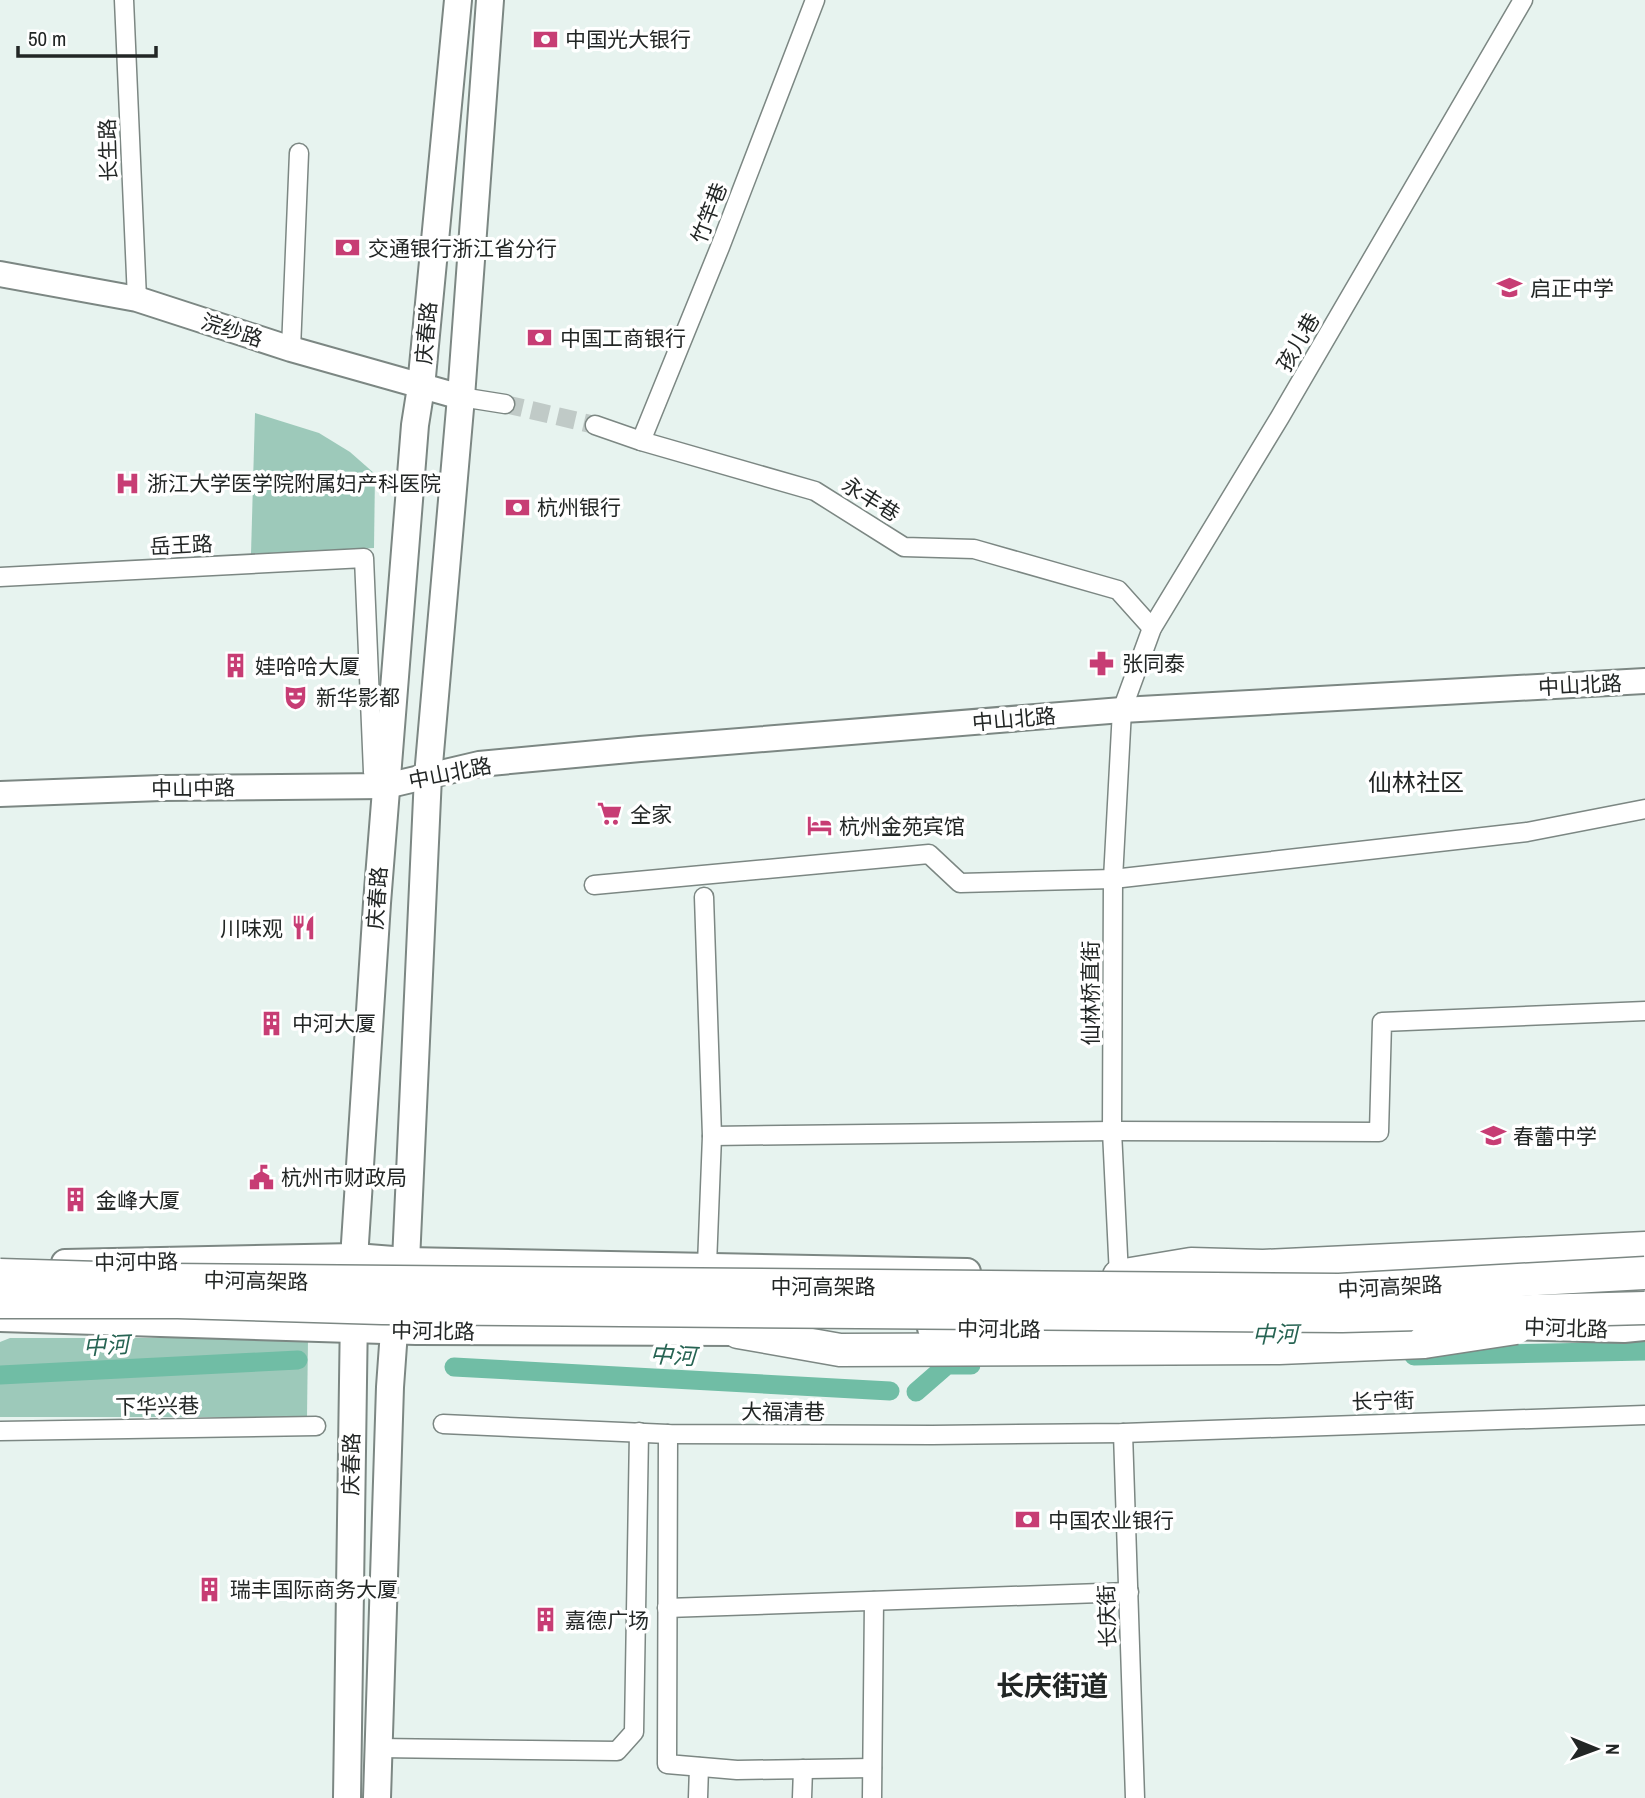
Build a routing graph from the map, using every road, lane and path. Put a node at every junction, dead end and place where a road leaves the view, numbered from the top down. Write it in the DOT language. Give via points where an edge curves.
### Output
graph roads {
  1 [pos="124,0"];
  2 [pos="458,0"];
  3 [pos="490,0"];
  4 [pos="815,0"];
  5 [pos="1523,0"];
  6 [pos="299,153"];
  7 [pos="0,274"];
  8 [pos="137,299"];
  9 [pos="291,349"];
  10 [pos="421,387"];
  11 [pos="461,397"];
  12 [pos="505,404"];
  13 [pos="595,425"];
  14 [pos="641,441"];
  15 [pos="0,577"];
  16 [pos="1152,628"];
  17 [pos="1643,679"];
  18 [pos="1122,710"];
  19 [pos="428,776"];
  20 [pos="386,786"];
  21 [pos="0,794"];
  22 [pos="1645,809"];
  23 [pos="1113,880"];
  24 [pos="594,885"];
  25 [pos="704,897"];
  26 [pos="1645,1011"];
  27 [pos="1112,1131"];
  28 [pos="712,1136"];
  29 [pos="1645,1248"];
  30 [pos="355,1257"];
  31 [pos="1645,1259"];
  32 [pos="406,1261"];
  33 [pos="0,1264"];
  34 [pos="707,1265"];
  35 [pos="1645,1273"];
  36 [pos="0,1275"];
  37 [pos="1119,1276"];
  38 [pos="1645,1308"];
  39 [pos="3,1316"];
  40 [pos="1645,1327"];
  41 [pos="354,1330"];
  42 [pos="394,1331"];
  43 [pos="738,1332"];
  44 [pos="1645,1415"];
  45 [pos="443,1424"];
  46 [pos="316,1426"];
  47 [pos="0,1431"];
  48 [pos="639,1432"];
  49 [pos="668,1433"];
  50 [pos="1123,1433"];
  51 [pos="1129,1592"];
  52 [pos="874,1601"];
  53 [pos="667,1608"];
  54 [pos="379,1748"];
  55 [pos="699,1767"];
  56 [pos="872,1768"];
  57 [pos="803,1769"];
  58 [pos="347,1798"];
  59 [pos="377,1798"];
  60 [pos="698,1798"];
  61 [pos="802,1798"];
  62 [pos="872,1798"];
  63 [pos="1135,1798"];
  1 -- 8 [label="street, 长生路"];
  2 -- 10 [label="main road, 庆春路"];
  3 -- 11 [label="main road, 庆春路"];
  4 -- 14 [label="street, 竹竿巷"];
  5 -- 16 [label="street, 孩儿巷"];
  6 -- 9 [label="street"];
  7 -- 8 [label="main road, 浣纱路"];
  8 -- 9 [label="main road, 浣纱路"];
  9 -- 10 [label="main road, 浣纱路"];
  10 -- 11 [label="main road, 浣纱路"];
  10 -- 20 [label="main road, 庆春路"];
  11 -- 12 [label="street"];
  11 -- 19 [label="main road, 庆春路"];
  13 -- 14 [label="street, 永丰巷"];
  14 -- 16 [label="street, 永丰巷" via="815,491 904,547 974,549 1118,590"];
  15 -- 20 [label="street, 岳王路" via="364,558 373,772"];
  16 -- 18 [label="street, 孩儿巷"];
  17 -- 18 [label="main road, 中山北路"];
  18 -- 19 [label="main road, 中山北路" via="479,764"];
  18 -- 23 [label="street, 仙林桥直街"];
  19 -- 20 [label="main road, 中山北路"];
  19 -- 32 [label="main road, 庆春路"];
  20 -- 21 [label="main road, 中山中路"];
  20 -- 30 [label="main road, 庆春路"];
  22 -- 23 [label="street" via="1527,832"];
  23 -- 24 [label="street" via="960,883 929,854"];
  23 -- 27 [label="street, 仙林桥直街"];
  25 -- 28 [label="street"];
  26 -- 27 [label="street" via="1382,1022 1379,1132"];
  27 -- 28 [label="street"];
  27 -- 37 [label="street, 仙林桥直街"];
  28 -- 34 [label="street"];
  29 -- 37 [label="highway" via="1263,1266 1191,1264"];
  30 -- 32 [label="main road"];
  30 -- 33 [label="main road, 中河中路"];
  30 -- 41 [label="main road, 庆春路"];
  31 -- 37 [label="main road" via="1263,1279"];
  32 -- 34 [label="main road"];
  32 -- 42 [label="main road, 庆春路"];
  34 -- 37 [label="main road"];
  35 -- 36 [label="highway, 中河高架路, bridge" via="1339,1290"];
  38 -- 39 [label="highway, 中河高架路, bridge" via="1342,1316 396,1308 178,1301"];
  38 -- 43 [label="highway, bridge" via="1423,1342 1279,1348 840,1350"];
  39 -- 41 [label="main road"];
  40 -- 43 [label="main road, 中河北路" via="1122,1333 777,1324"];
  41 -- 42 [label="main road, 中河北路"];
  41 -- 58 [label="main road, 庆春路"];
  42 -- 43 [label="main road, 中河北路"];
  42 -- 54 [label="main road, 庆春路"];
  44 -- 50 [label="street, 长宁街"];
  45 -- 48 [label="street, 大福清巷"];
  46 -- 47 [label="street, 下华兴巷"];
  48 -- 49 [label="street, 大福清巷"];
  48 -- 54 [label="street" via="634,1732 617,1751"];
  49 -- 50 [label="street, 大福清巷"];
  49 -- 53 [label="street"];
  50 -- 51 [label="street, 长庆街"];
  51 -- 52 [label="street"];
  51 -- 63 [label="street, 长庆街"];
  52 -- 53 [label="street"];
  52 -- 56 [label="street"];
  53 -- 55 [label="street" via="667,1764"];
  54 -- 59 [label="main road, 庆春路"];
  55 -- 57 [label="street"];
  55 -- 60 [label="street"];
  56 -- 57 [label="street"];
  56 -- 62 [label="street"];
  57 -- 61 [label="street"];
}
